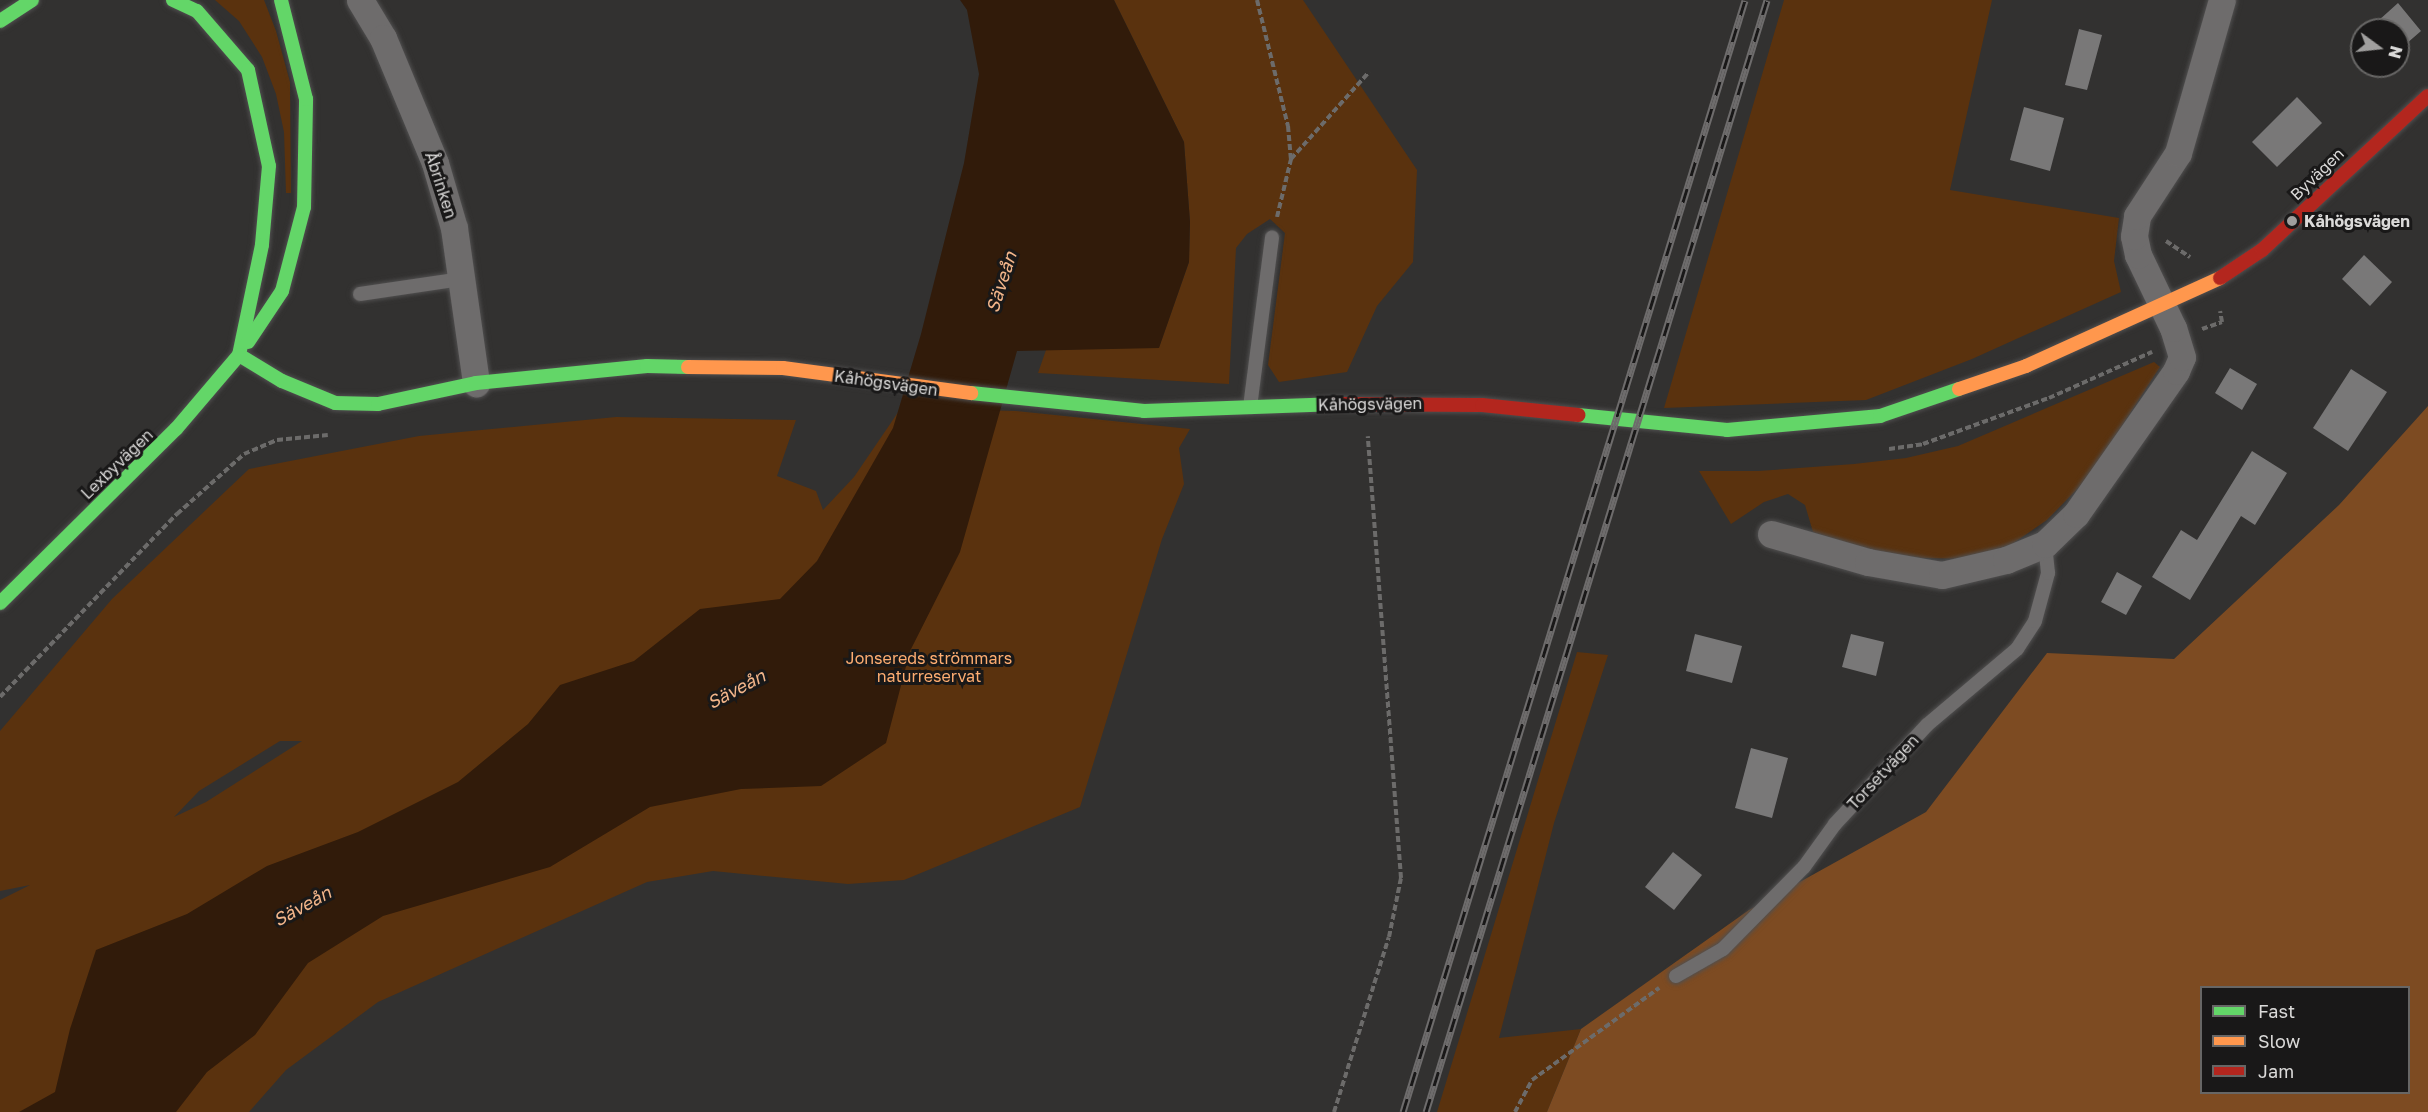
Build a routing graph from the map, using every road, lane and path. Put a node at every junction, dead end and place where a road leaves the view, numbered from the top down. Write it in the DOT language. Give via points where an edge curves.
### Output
graph roads {
  1 [pos="32,0"];
  2 [pos="172,0"];
  3 [pos="281,0"];
  4 [pos="360,0"];
  5 [pos="1257,0"];
  6 [pos="2222,0"];
  7 [pos="0,21"];
  8 [pos="1369,72"];
  9 [pos="2428,96"];
  10 [pos="1291,159"];
  11 [pos="1272,237"];
  12 [pos="462,279"];
  13 [pos="360,294"];
  14 [pos="2164,306"];
  15 [pos="239,356"];
  16 [pos="476,383"];
  17 [pos="1250,409"];
  18 [pos="332,435"];
  19 [pos="1368,436"];
  20 [pos="1771,534"];
  21 [pos="2045,544"];
  22 [pos="5,585"];
  23 [pos="0,603"];
  24 [pos="0,697"];
  25 [pos="1676,976"];
  26 [pos="1334,1112"];
  27 [pos="1515,1112"];
  1 -- 7 [label="main road"];
  2 -- 15 [label="main road" via="197,11 248,70 269,166 262,245"];
  3 -- 15 [label="main road, Lexbyvägen" via="306,99 304,207 282,291"];
  4 -- 12 [label="street, Åbrinken" via="383,38 435,163 454,228"];
  5 -- 10 [label="path" via="1288,126"];
  6 -- 14 [label="street" via="2178,153 2137,216 2134,236 2138,255"];
  8 -- 10 [label="path"];
  9 -- 14 [label="main road, Byvägen" via="2262,250 2214,282"];
  10 -- 11 [label="path"];
  11 -- 17 [label="lane"];
  12 -- 13 [label="lane"];
  12 -- 16 [label="street, Åbrinken"];
  14 -- 17 [label="main road, Kåhögsvägen" via="2026,366 1928,403 1880,416 1827,423 1727,430 1482,405 1315,404"];
  14 -- 21 [label="street" via="2182,357 2176,370 2076,514"];
  15 -- 16 [label="main road, Kåhögsvägen" via="282,381 335,403 378,404"];
  15 -- 22 [label="main road, Lexbyvägen" via="177,429"];
  16 -- 17 [label="main road, Kåhögsvägen" via="647,366 783,368 1144,411"];
  18 -- 24 [label="path" via="277,440 244,454 177,514"];
  19 -- 26 [label="path" via="1401,878 1389,937"];
  20 -- 21 [label="street" via="1868,562 1942,575 2006,560"];
  21 -- 25 [label="lane, Torsetvägen" via="2048,573 2035,621 2017,649 1927,725 1835,824 1804,867 1723,948"];
  22 -- 23 [label="main road, Lexbyvägen"];
  25 -- 27 [label="path" via="1532,1080"];
}
